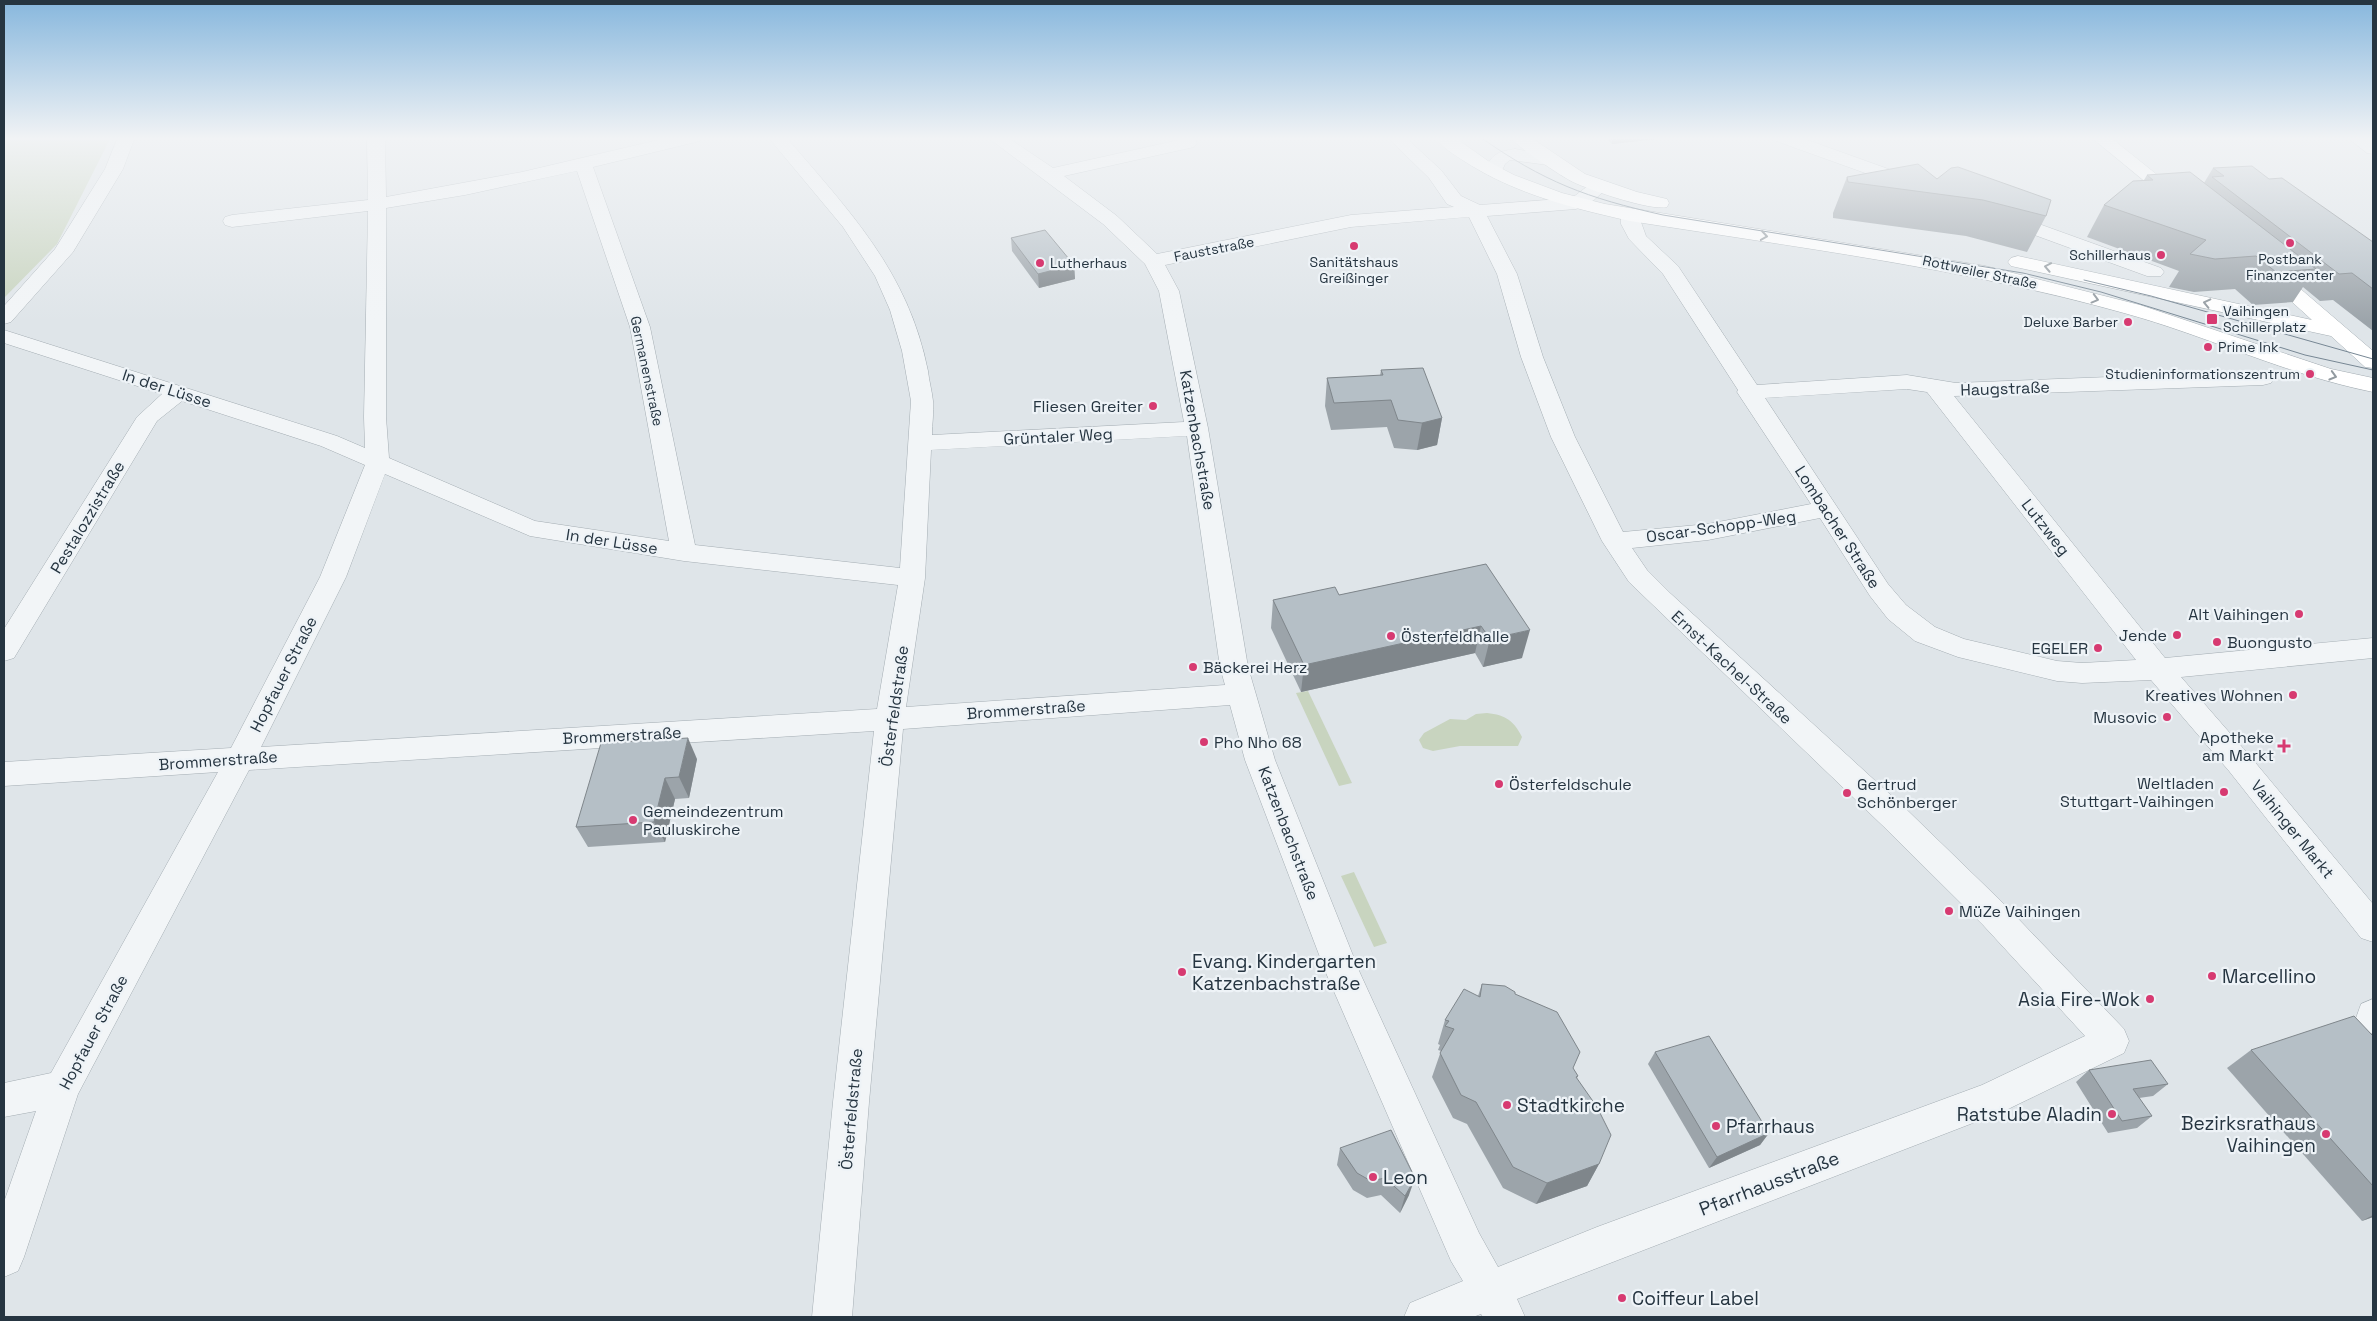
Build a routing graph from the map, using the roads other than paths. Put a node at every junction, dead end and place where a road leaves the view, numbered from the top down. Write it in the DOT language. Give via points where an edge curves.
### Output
graph roads {
  1 [pos="96,199"];
  2 [pos="377,199"];
  3 [pos="414,199"];
  4 [pos="596,199"];
  5 [pos="828,199"];
  6 [pos="1082,199"];
  7 [pos="1453,199"];
  8 [pos="1498,199"];
  9 [pos="1564,199"];
  10 [pos="1583,199"];
  11 [pos="1645,199"];
  12 [pos="2177,199"];
  13 [pos="1576,203"];
  14 [pos="377,206"];
  15 [pos="2190,209"];
  16 [pos="1479,210"];
  17 [pos="1984,210"];
  18 [pos="1630,215"];
  19 [pos="232,222"];
  20 [pos="1152,261"];
  21 [pos="2257,262"];
  22 [pos="2154,272"];
  23 [pos="4,318"];
  24 [pos="2340,332"];
  25 [pos="4,336"];
  26 [pos="2372,360"];
  27 [pos="2263,378"];
  28 [pos="1934,386"];
  29 [pos="2373,386"];
  30 [pos="179,392"];
  31 [pos="1748,392"];
  32 [pos="375,417"];
  33 [pos="1197,428"];
  34 [pos="329,441"];
  35 [pos="919,443"];
  36 [pos="378,463"];
  37 [pos="1828,510"];
  38 [pos="1615,541"];
  39 [pos="684,552"];
  40 [pos="912,578"];
  41 [pos="2373,648"];
  42 [pos="4,651"];
  43 [pos="2158,669"];
  44 [pos="1240,694"];
  45 [pos="890,719"];
  46 [pos="241,758"];
  47 [pos="4,774"];
  48 [pos="2373,928"];
  49 [pos="2112,1041"];
  50 [pos="62,1088"];
  51 [pos="4,1100"];
  52 [pos="4,1257"];
  53 [pos="1497,1304"];
  54 [pos="832,1317"];
  55 [pos="1424,1317"];
  1 -- 23 [label="street" via="63,252"];
  2 -- 14 [label="street, Hopfauer Straße"];
  3 -- 14 [label="street"];
  4 -- 39 [label="street, Germanenstraße" via="640,327"];
  5 -- 35 [label="street, Österfeldstraße" via="885,276 900,310 913,351 922,401"];
  6 -- 20 [label="street, Katzenbachstraße" via="1110,220"];
  7 -- 16 [label="street"];
  8 -- 16 [label="street"];
  9 -- 13 [label="main road, Rottweiler Straße"];
  10 -- 13 [label="street"];
  24 -- 11 [label="main road, Rottweiler Straße, one-way" via="2026,263"];
  12 -- 15 [label="main road"];
  13 -- 16 [label="street, Fauststraße"];
  13 -- 18 [label="main road, Rottweiler Straße"];
  14 -- 19 [label="street"];
  14 -- 32 [label="street, Hopfauer Straße"];
  16 -- 20 [label="street, Fauststraße" via="1350,221"];
  16 -- 38 [label="street, Ernst-Kachel-Straße" via="1507,274 1549,402"];
  17 -- 22 [label="street"];
  18 -- 29 [label="main road, Rottweiler Straße, one-way" via="1984,272 2133,309 2317,372"];
  18 -- 31 [label="street, Lombacher Straße" via="1635,235 1671,270"];
  20 -- 33 [label="street, Katzenbachstraße" via="1169,291"];
  21 -- 24 [label="main road"];
  24 -- 26 [label="main road"];
  25 -- 30 [label="street, In der Lüsse"];
  27 -- 28 [label="street, Haugstraße" via="1956,390"];
  28 -- 31 [label="street, Haugstraße" via="1908,382"];
  28 -- 43 [label="street, Lutzweg"];
  30 -- 34 [label="street, In der Lüsse"];
  30 -- 42 [label="street, Pestalozzistraße" via="148,417"];
  31 -- 37 [label="street, Lombacher Straße"];
  32 -- 34 [label="street"];
  32 -- 36 [label="street, Hopfauer Straße"];
  33 -- 35 [label="street, Grüntaler Weg"];
  33 -- 44 [label="street, Katzenbachstraße" via="1225,620"];
  34 -- 36 [label="street, In der Lüsse"];
  35 -- 40 [label="street, Österfeldstraße"];
  36 -- 39 [label="street, In der Lüsse" via="530,528"];
  36 -- 46 [label="street, Hopfauer Straße" via="333,577"];
  37 -- 38 [label="street, Oscar-Schopp-Weg" via="1708,532"];
  37 -- 43 [label="street, Lombacher Straße" via="1878,590 1897,612 1925,634 1958,647 2057,671"];
  38 -- 49 [label="street, Ernst-Kachel-Straße" via="1638,576 1661,600 1894,817 1987,908"];
  39 -- 40 [label="street, In der Lüsse"];
  40 -- 45 [label="street, Österfeldstraße"];
  41 -- 43 [label="street"];
  43 -- 48 [label="street, Vaihinger Markt" via="2240,763"];
  44 -- 45 [label="street, Brommerstraße"];
  44 -- 53 [label="street, Katzenbachstraße" via="1263,767 1343,974 1465,1247"];
  45 -- 46 [label="street, Brommerstraße"];
  45 -- 54 [label="street, Österfeldstraße"];
  46 -- 47 [label="street, Brommerstraße"];
  46 -- 50 [label="street, Hopfauer Straße"];
  49 -- 53 [label="street, Pfarrhausstraße" via="1991,1100"];
  50 -- 51 [label="street"];
  50 -- 52 [label="street, Hopfauer Straße"];
  53 -- 55 [label="street, Pfarrhausstraße"];
}
